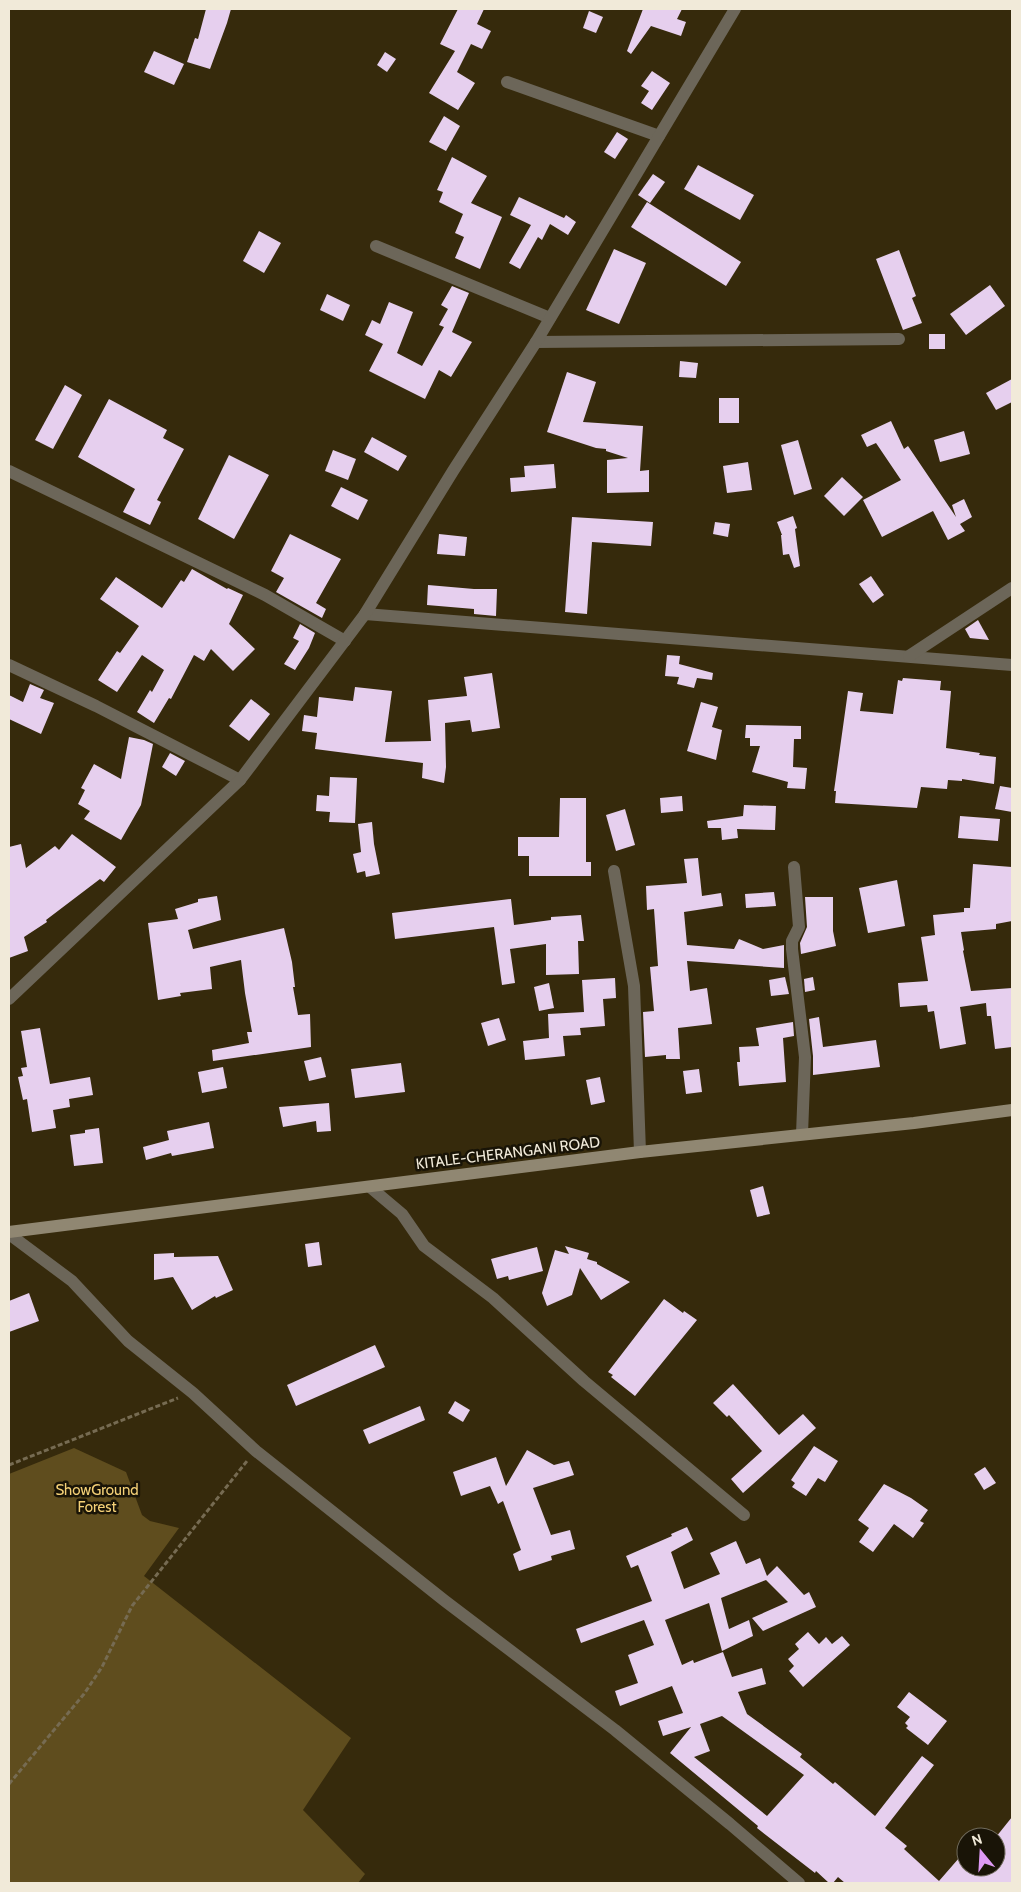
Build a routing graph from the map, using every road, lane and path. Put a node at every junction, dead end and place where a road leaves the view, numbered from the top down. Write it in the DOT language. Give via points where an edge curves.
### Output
graph roads {
  1 [pos="735,9"];
  2 [pos="507,82"];
  3 [pos="659,136"];
  4 [pos="376,246"];
  5 [pos="550,318"];
  6 [pos="899,339"];
  7 [pos="536,342"];
  8 [pos="9,471"];
  9 [pos="1012,588"];
  10 [pos="365,614"];
  11 [pos="345,641"];
  12 [pos="909,656"];
  13 [pos="9,665"];
  14 [pos="1012,665"];
  15 [pos="240,780"];
  16 [pos="794,867"];
  17 [pos="614,871"];
  18 [pos="9,999"];
  19 [pos="1012,1110"];
  20 [pos="802,1134"];
  21 [pos="640,1152"];
  22 [pos="370,1187"];
  23 [pos="9,1233"];
  24 [pos="193,1393"];
  25 [pos="256,1451"];
  26 [pos="9,1464"];
  27 [pos="744,1515"];
  28 [pos="9,1784"];
  29 [pos="799,1883"];
  1 -- 3 [label="street"];
  2 -- 3 [label="street"];
  3 -- 5 [label="street"];
  4 -- 5 [label="street"];
  5 -- 7 [label="street"];
  6 -- 7 [label="street"];
  7 -- 10 [label="street"];
  8 -- 11 [label="street" via="265,595"];
  9 -- 12 [label="street"];
  10 -- 11 [label="street"];
  10 -- 12 [label="street"];
  11 -- 15 [label="street"];
  12 -- 14 [label="street"];
  13 -- 15 [label="street"];
  15 -- 18 [label="street"];
  16 -- 20 [label="street" via="799,927 792,949 805,1057"];
  17 -- 21 [label="street" via="634,986"];
  19 -- 20 [label="main road, KITALE-CHERANGANI ROAD"];
  20 -- 21 [label="main road, KITALE-CHERANGANI ROAD"];
  21 -- 22 [label="main road, KITALE-CHERANGANI ROAD"];
  22 -- 23 [label="main road, KITALE-CHERANGANI ROAD"];
  22 -- 27 [label="street" via="402,1214 424,1246 493,1298 584,1381"];
  23 -- 24 [label="street" via="72,1281 128,1340"];
  24 -- 25 [label="street"];
  24 -- 26 [label="path"];
  25 -- 28 [label="path" via="132,1606 102,1667 84,1694"];
  25 -- 29 [label="street" via="615,1730"];
}
